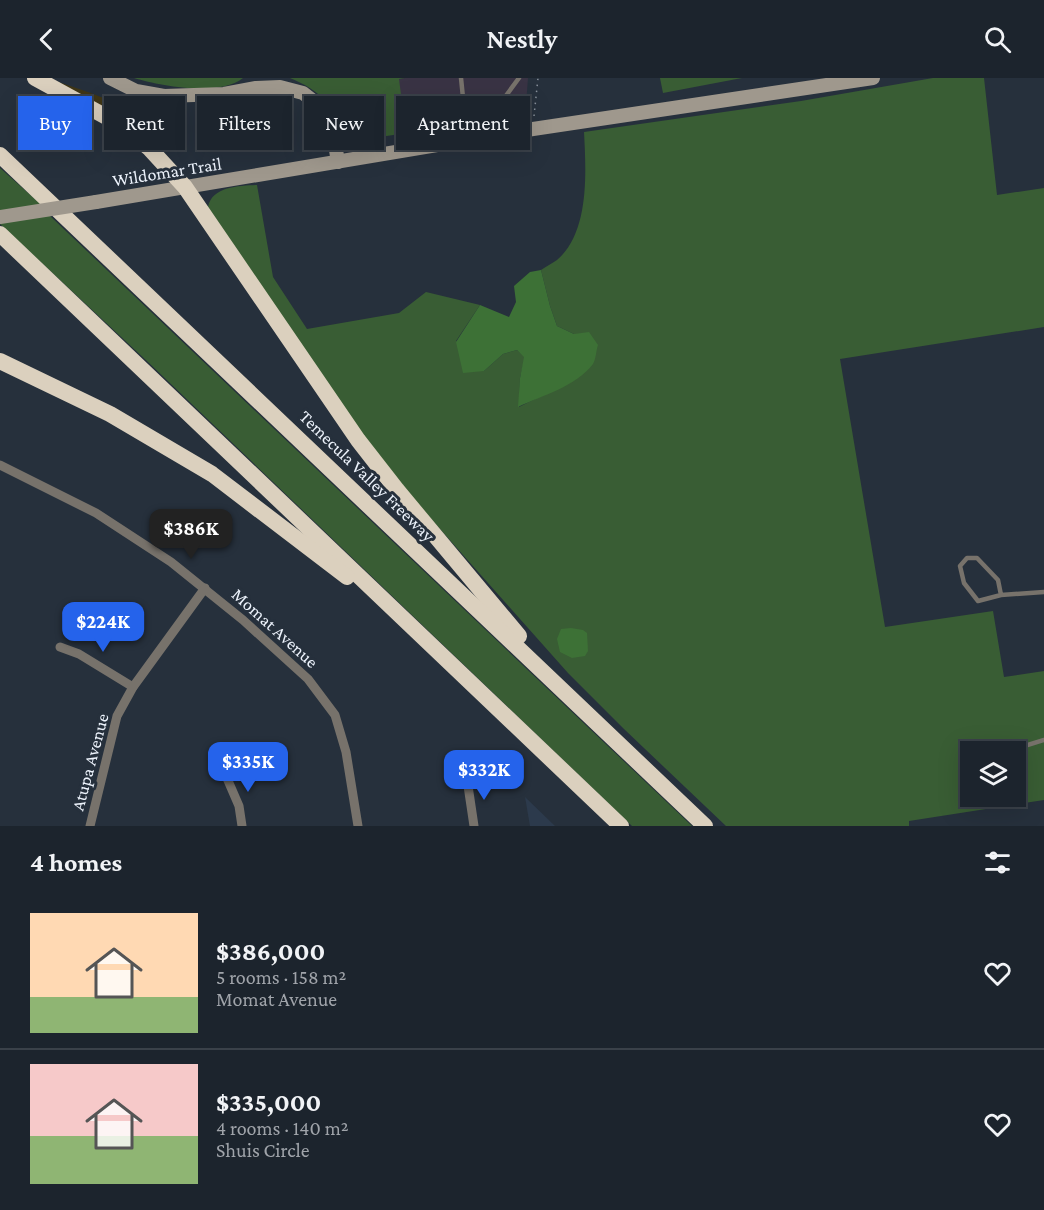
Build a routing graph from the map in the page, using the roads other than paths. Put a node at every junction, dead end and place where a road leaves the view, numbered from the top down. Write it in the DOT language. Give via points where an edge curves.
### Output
graph roads {
  1 [pos="34,78"];
  2 [pos="110,78"];
  3 [pos="460,78"];
  4 [pos="519,78"];
  5 [pos="873,78"];
  6 [pos="255,83"];
  7 [pos="813,83"];
  8 [pos="463,96"];
  9 [pos="506,96"];
  10 [pos="530,130"];
  11 [pos="409,150"];
  12 [pos="0,155"];
  13 [pos="338,162"];
  14 [pos="185,188"];
  15 [pos="0,217"];
  16 [pos="0,234"];
  17 [pos="0,360"];
  18 [pos="0,465"];
  19 [pos="205,588"];
  20 [pos="1044,592"];
  21 [pos="1001,595"];
  22 [pos="409,624"];
  23 [pos="60,647"];
  24 [pos="133,687"];
  25 [pos="576,703"];
  26 [pos="1044,740"];
  27 [pos="1026,746"];
  28 [pos="223,769"];
  29 [pos="467,779"];
  30 [pos="90,826"];
  31 [pos="242,826"];
  32 [pos="358,826"];
  33 [pos="474,826"];
  34 [pos="621,826"];
  35 [pos="705,826"];
  1 -- 14 [label="highway" via="131,133"];
  2 -- 6 [label="main road" via="136,91 164,96 224,94"];
  3 -- 8 [label="lane"];
  4 -- 9 [label="lane"];
  5 -- 7 [label="main road, Wildomar Trail"];
  6 -- 13 [label="main road" via="303,93 321,107 332,126"];
  7 -- 10 [label="main road, Wildomar Trail"];
  11 -- 13 [label="main road, Wildomar Trail"];
  12 -- 25 [label="highway, Temecula Valley Freeway"];
  13 -- 14 [label="main road, Wildomar Trail"];
  14 -- 15 [label="main road, Wildomar Trail, bridge"];
  14 -- 25 [label="highway" via="358,440"];
  16 -- 22 [label="highway"];
  17 -- 22 [label="highway" via="110,414 212,474"];
  18 -- 19 [label="street, Momat Avenue" via="96,513"];
  19 -- 24 [label="street, Atupa Avenue"];
  19 -- 32 [label="street, Momat Avenue" via="308,679 335,715 346,752"];
  20 -- 21 [label="lane"];
  21 -- 21 [label="lane" via="978,601 964,584 960,566 967,558 977,558 998,580"];
  22 -- 34 [label="highway"];
  23 -- 24 [label="street"];
  24 -- 30 [label="street, Atupa Avenue" via="117,716"];
  25 -- 35 [label="highway, Temecula Valley Freeway"];
  26 -- 27 [label="lane"];
  28 -- 31 [label="street" via="239,806"];
  29 -- 33 [label="street"];
}
